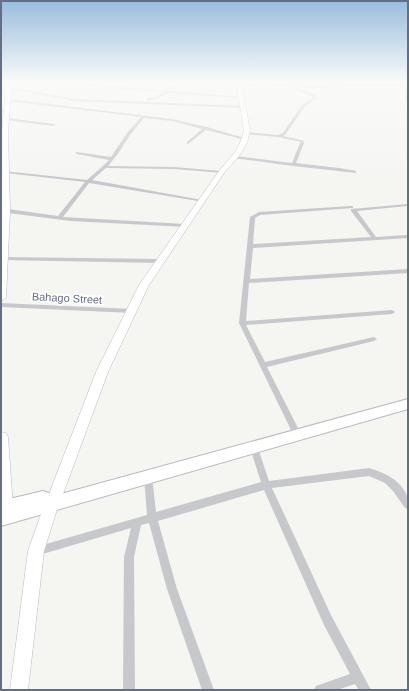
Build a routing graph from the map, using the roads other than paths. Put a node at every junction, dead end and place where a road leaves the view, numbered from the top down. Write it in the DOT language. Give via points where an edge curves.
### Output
graph roads {
  1 [pos="5,114"];
  2 [pos="6,114"];
  3 [pos="137,114"];
  4 [pos="244,114"];
  5 [pos="298,114"];
  6 [pos="144,116"];
  7 [pos="54,125"];
  8 [pos="206,128"];
  9 [pos="3,130"];
  10 [pos="246,136"];
  11 [pos="278,136"];
  12 [pos="188,143"];
  13 [pos="77,153"];
  14 [pos="235,157"];
  15 [pos="112,159"];
  16 [pos="294,165"];
  17 [pos="106,167"];
  18 [pos="222,172"];
  19 [pos="354,172"];
  20 [pos="4,174"];
  21 [pos="88,181"];
  22 [pos="202,201"];
  23 [pos="407,205"];
  24 [pos="351,208"];
  25 [pos="4,211"];
  26 [pos="59,218"];
  27 [pos="185,226"];
  28 [pos="406,237"];
  29 [pos="375,239"];
  30 [pos="250,246"];
  31 [pos="3,255"];
  32 [pos="161,261"];
  33 [pos="408,271"];
  34 [pos="246,280"];
  35 [pos="1,298"];
  36 [pos="1,305"];
  37 [pos="132,311"];
  38 [pos="392,312"];
  39 [pos="242,323"];
  40 [pos="374,339"];
  41 [pos="263,365"];
  42 [pos="408,396"];
  43 [pos="408,404"];
  44 [pos="294,428"];
  45 [pos="1,437"];
  46 [pos="254,448"];
  47 [pos="148,477"];
  48 [pos="266,485"];
  49 [pos="54,499"];
  50 [pos="408,505"];
  51 [pos="3,511"];
  52 [pos="152,518"];
  53 [pos="137,522"];
  54 [pos="36,551"];
  55 [pos="357,677"];
  56 [pos="19,690"];
  57 [pos="129,690"];
  58 [pos="208,690"];
  59 [pos="320,690"];
  60 [pos="364,690"];
  1 -- 9 [label="street"];
  2 -- 7 [label="street"];
  3 -- 6 [label="street"];
  4 -- 10 [label="street"];
  5 -- 11 [label="street" via="284,134"];
  6 -- 8 [label="street"];
  6 -- 15 [label="street" via="126,133"];
  8 -- 10 [label="street"];
  8 -- 12 [label="street"];
  9 -- 20 [label="street"];
  10 -- 11 [label="street"];
  10 -- 14 [label="street"];
  11 -- 16 [label="street" via="302,142"];
  13 -- 15 [label="street"];
  14 -- 16 [label="street"];
  14 -- 18 [label="street"];
  15 -- 17 [label="street"];
  16 -- 19 [label="street" via="339,168"];
  17 -- 18 [label="street"];
  17 -- 21 [label="street"];
  18 -- 22 [label="street"];
  20 -- 21 [label="street"];
  20 -- 25 [label="street"];
  21 -- 22 [label="street"];
  21 -- 26 [label="street"];
  22 -- 27 [label="street"];
  23 -- 29 [label="street" via="354,210"];
  24 -- 30 [label="street" via="255,215 252,217"];
  25 -- 26 [label="street"];
  25 -- 31 [label="street"];
  26 -- 27 [label="street"];
  27 -- 32 [label="street"];
  28 -- 29 [label="street"];
  29 -- 30 [label="street"];
  30 -- 34 [label="street"];
  31 -- 32 [label="street"];
  31 -- 35 [label="street"];
  32 -- 37 [label="street" via="144,285"];
  33 -- 34 [label="street"];
  34 -- 39 [label="street"];
  36 -- 37 [label="street, Bahago Street"];
  37 -- 49 [label="street" via="102,372"];
  38 -- 39 [label="street"];
  39 -- 41 [label="street"];
  40 -- 41 [label="street"];
  41 -- 44 [label="street"];
  42 -- 44 [label="main road"];
  43 -- 46 [label="main road"];
  44 -- 49 [label="main road"];
  45 -- 51 [label="street"];
  46 -- 47 [label="main road"];
  46 -- 48 [label="street"];
  47 -- 49 [label="main road"];
  47 -- 52 [label="street"];
  48 -- 50 [label="street" via="369,472 380,474 391,481"];
  48 -- 52 [label="street"];
  48 -- 55 [label="street" via="328,621"];
  49 -- 51 [label="main road"];
  49 -- 54 [label="street"];
  52 -- 53 [label="street"];
  52 -- 58 [label="street" via="172,589"];
  53 -- 54 [label="street"];
  53 -- 57 [label="street" via="129,558"];
  54 -- 56 [label="street"];
  55 -- 59 [label="street"];
  55 -- 60 [label="street"];
}
